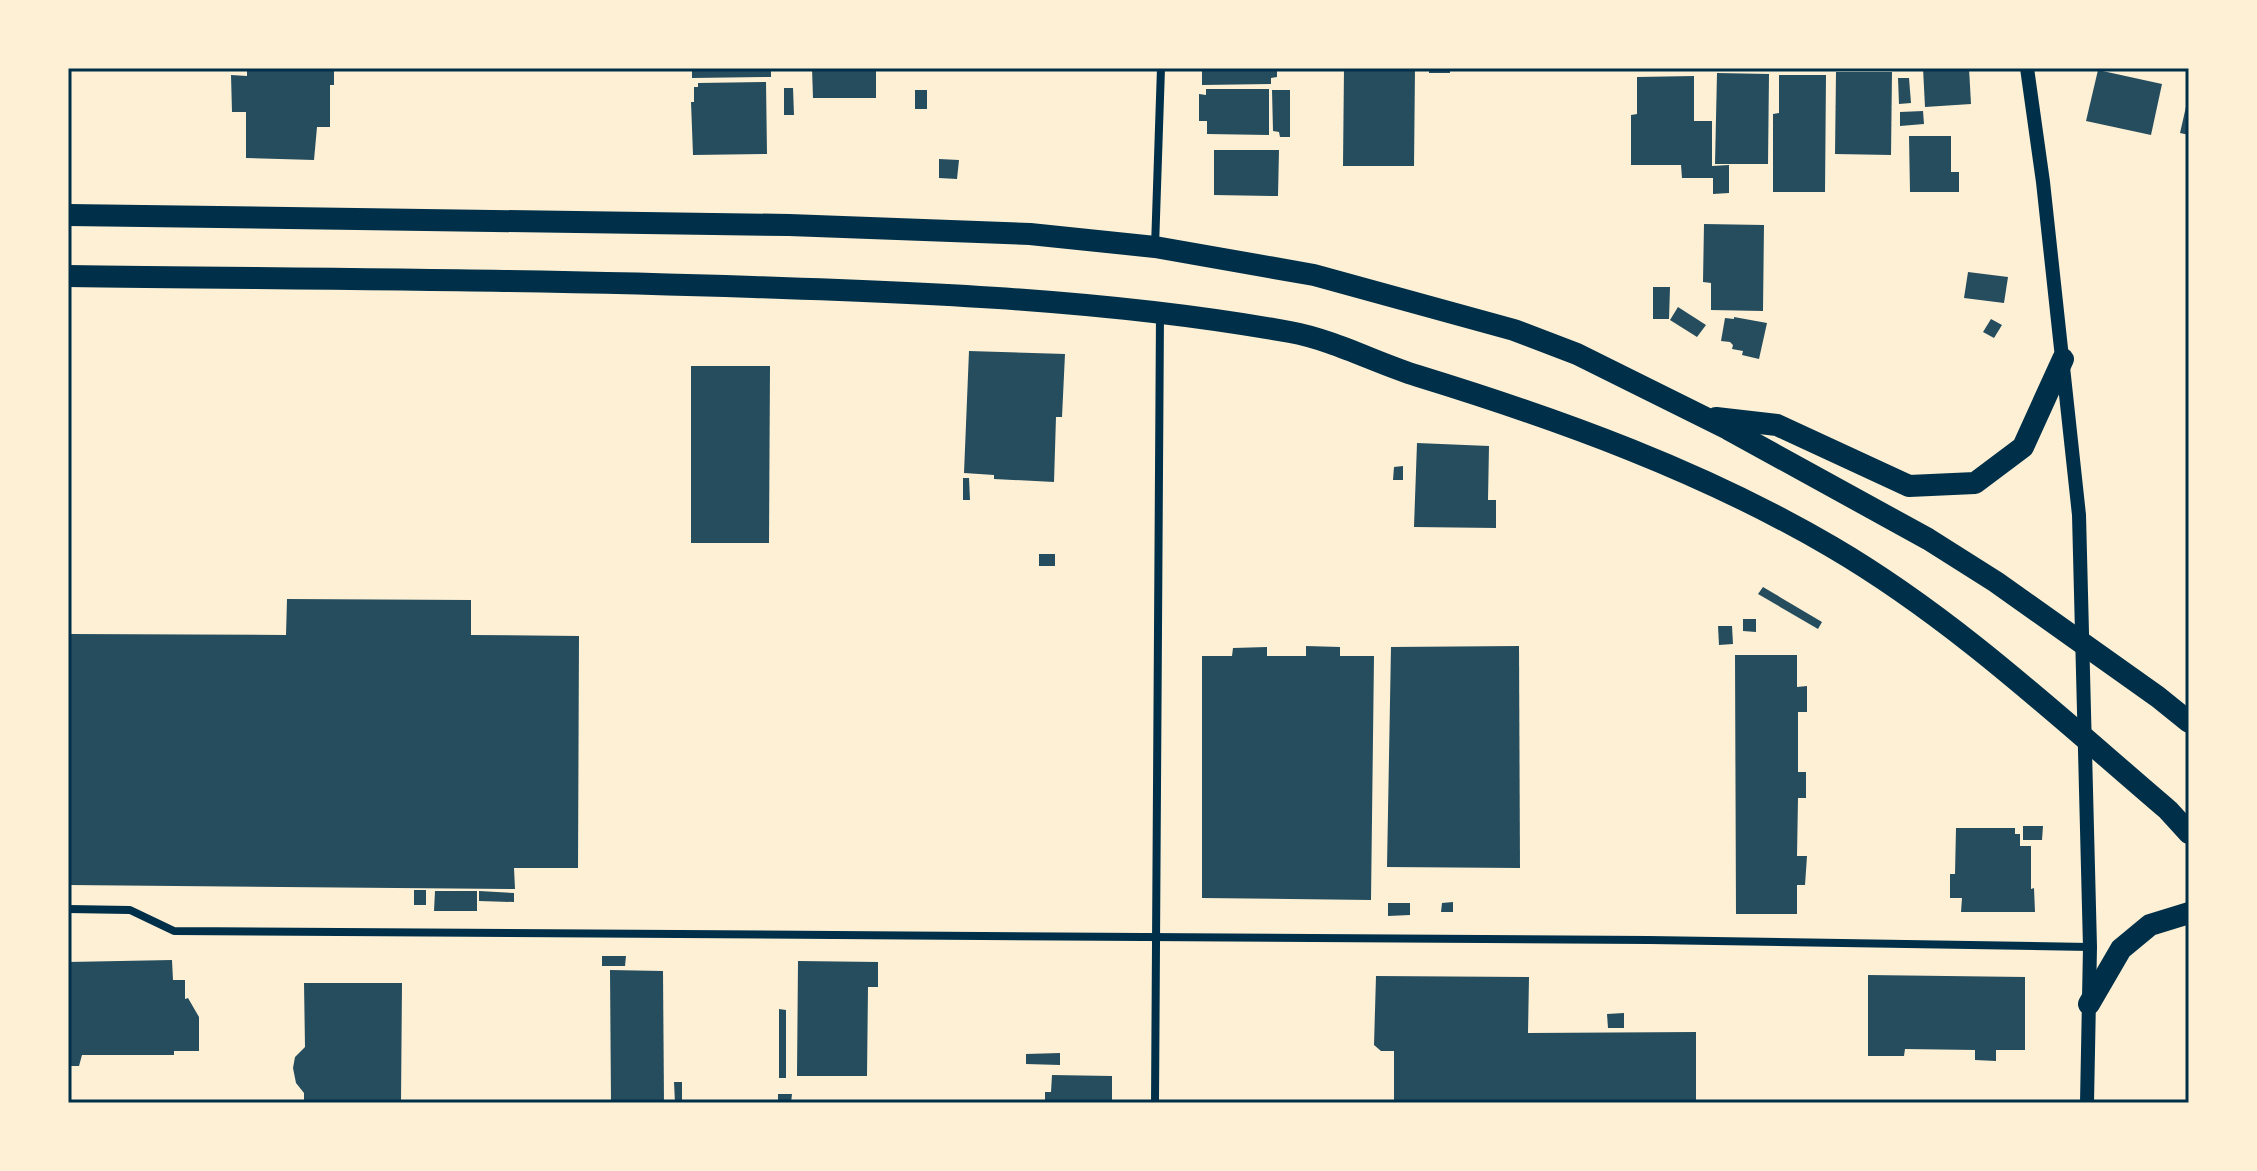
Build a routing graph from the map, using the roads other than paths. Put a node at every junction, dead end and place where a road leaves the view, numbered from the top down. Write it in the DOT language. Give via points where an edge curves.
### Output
graph roads {
  1 [pos="1161,68"];
  2 [pos="2027,68"];
  3 [pos="68,215"];
  4 [pos="1155,247"];
  5 [pos="68,276"];
  6 [pos="1160,312"];
  7 [pos="2063,359"];
  8 [pos="1703,416"];
  9 [pos="2082,644"];
  10 [pos="2189,722"];
  11 [pos="2086,740"];
  12 [pos="2189,833"];
  13 [pos="68,909"];
  14 [pos="2189,913"];
  15 [pos="1158,937"];
  16 [pos="2090,947"];
  17 [pos="2089,1004"];
  18 [pos="1155,1103"];
  19 [pos="2087,1103"];
  1 -- 4 [label="street"];
  2 -- 7 [label="street"];
  3 -- 4 [label="highway" via="789,225 1030,234"];
  4 -- 8 [label="highway" via="1314,275 1514,330 1577,354"];
  5 -- 6 [label="highway" via="674,284 937,293"];
  6 -- 11 [label="highway" via="1298,334 1488,396 1703,479 1835,548 1960,632"];
  6 -- 15 [label="street"];
  7 -- 8 [label="highway" via="2023,447 1975,483 1909,486 1777,425"];
  7 -- 9 [label="street" via="2079,515"];
  8 -- 9 [label="highway" via="1928,539"];
  9 -- 10 [label="highway"];
  9 -- 11 [label="street"];
  11 -- 12 [label="highway"];
  11 -- 16 [label="street"];
  13 -- 15 [label="street" via="130,910 174,931"];
  14 -- 17 [label="highway" via="2150,925 2121,949"];
  15 -- 16 [label="street"];
  15 -- 18 [label="street"];
  16 -- 17 [label="street"];
  17 -- 19 [label="street"];
}
